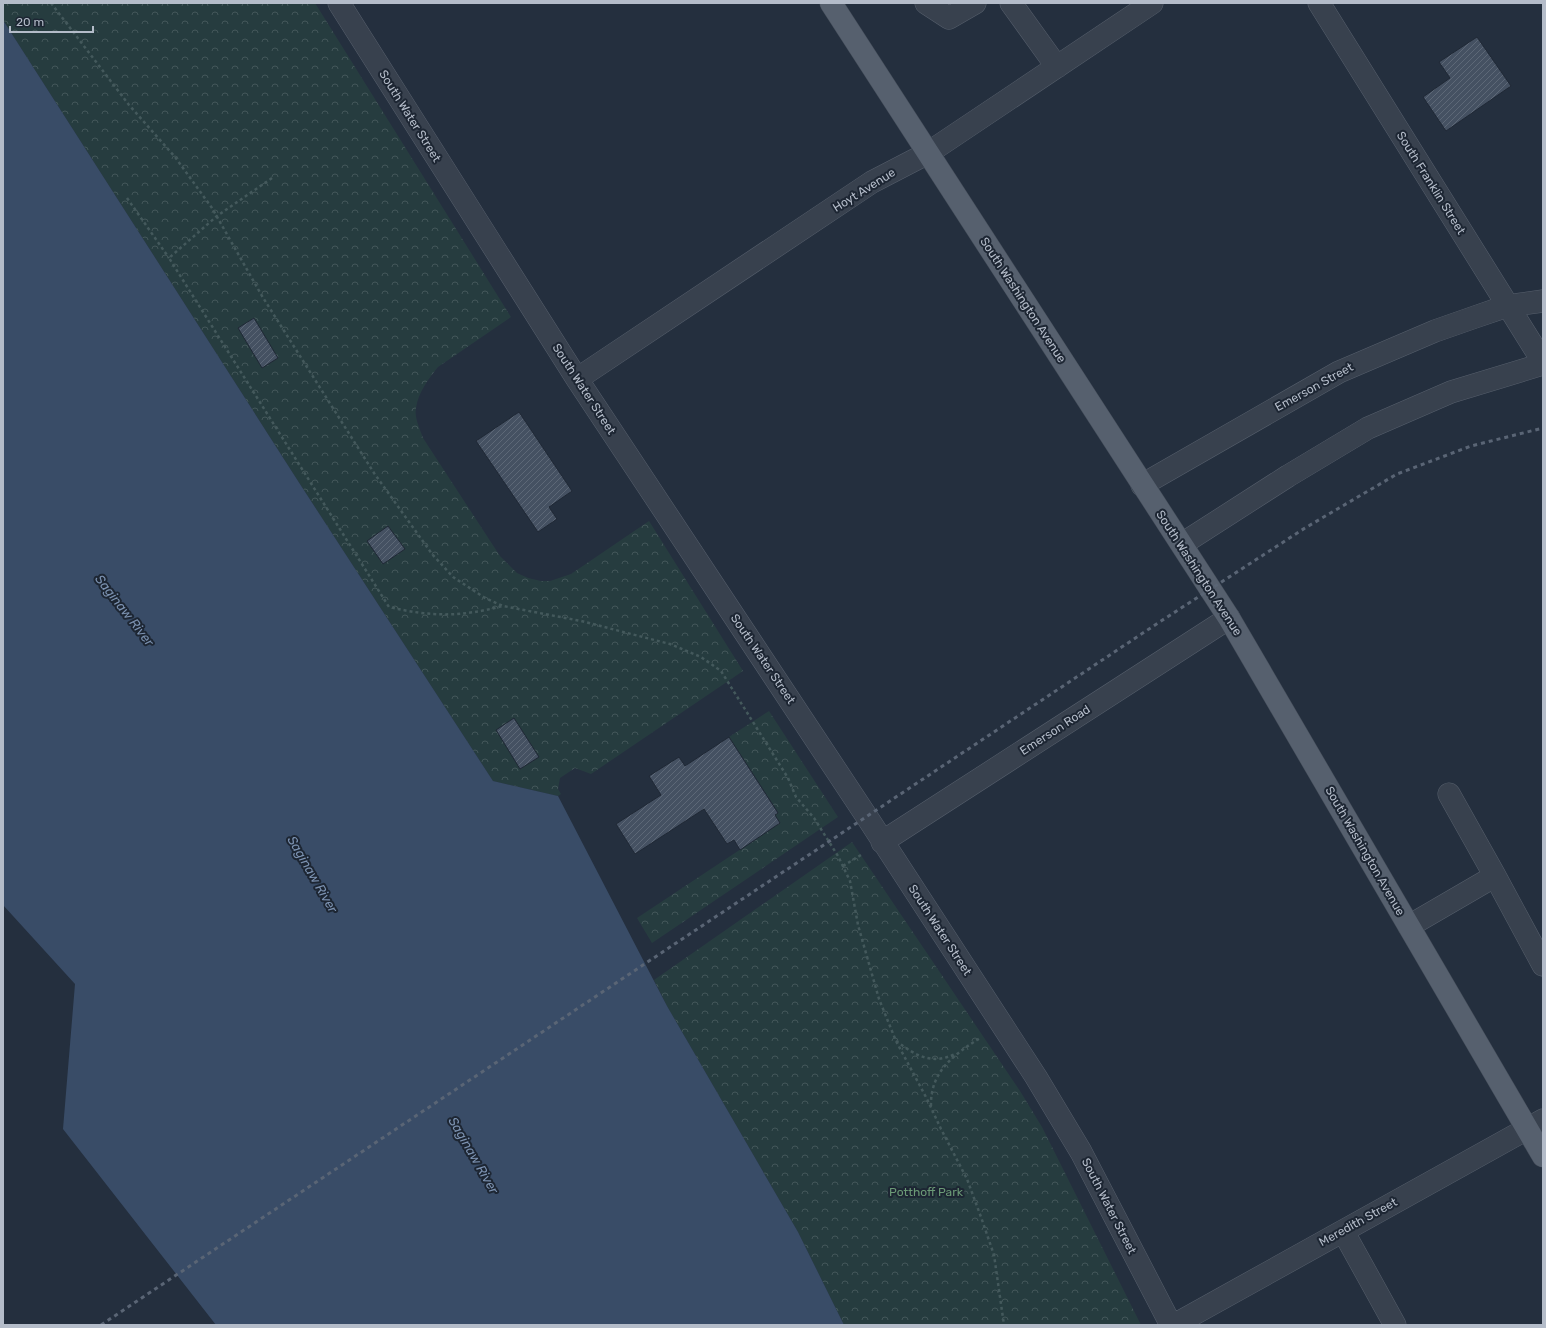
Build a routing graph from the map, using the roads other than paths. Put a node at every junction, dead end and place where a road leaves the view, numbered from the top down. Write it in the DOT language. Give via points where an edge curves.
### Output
graph roads {
  1 [pos="339,3"];
  2 [pos="831,3"];
  3 [pos="926,3"];
  4 [pos="975,3"];
  5 [pos="1012,3"];
  6 [pos="1152,3"];
  7 [pos="1318,3"];
  8 [pos="1056,67"];
  9 [pos="928,153"];
  10 [pos="1543,301"];
  11 [pos="1507,306"];
  12 [pos="1543,363"];
  13 [pos="577,379"];
  14 [pos="1142,485"];
  15 [pos="1182,544"];
  16 [pos="1229,618"];
  17 [pos="1449,794"];
  18 [pos="882,842"];
  19 [pos="1495,876"];
  20 [pos="1409,926"];
  21 [pos="1543,965"];
  22 [pos="1535,1124"];
  23 [pos="1543,1156"];
  24 [pos="1343,1231"];
  25 [pos="1170,1325"];
  26 [pos="1174,1325"];
  27 [pos="1395,1325"];
  1 -- 13 [label="street, South Water Street"];
  2 -- 9 [label="main road, South Washington Avenue"];
  3 -- 4 [label="street" via="949,18"];
  5 -- 8 [label="street"];
  6 -- 8 [label="street, Hoyt Avenue"];
  7 -- 11 [label="street, South Franklin Street"];
  8 -- 9 [label="street, Hoyt Avenue"];
  9 -- 13 [label="street, Hoyt Avenue" via="872,182"];
  9 -- 14 [label="main road, South Washington Avenue"];
  10 -- 11 [label="street, Emerson Street"];
  11 -- 12 [label="street, South Franklin Street"];
  11 -- 14 [label="street, Emerson Street" via="1435,331 1339,372"];
  12 -- 15 [label="street" via="1451,392 1368,428"];
  13 -- 18 [label="street, South Water Street"];
  14 -- 15 [label="main road, South Washington Avenue"];
  15 -- 16 [label="main road, South Washington Avenue"];
  16 -- 18 [label="street, Emerson Road"];
  16 -- 20 [label="main road, South Washington Avenue"];
  17 -- 19 [label="street"];
  18 -- 25 [label="street, South Water Street" via="1002,1024 1082,1152"];
  19 -- 20 [label="street"];
  19 -- 21 [label="street"];
  20 -- 22 [label="main road, South Washington Avenue"];
  22 -- 23 [label="main road, South Washington Avenue"];
  22 -- 24 [label="street, Meredith Street"];
  24 -- 26 [label="street, Meredith Street"];
  24 -- 27 [label="street"];
}
